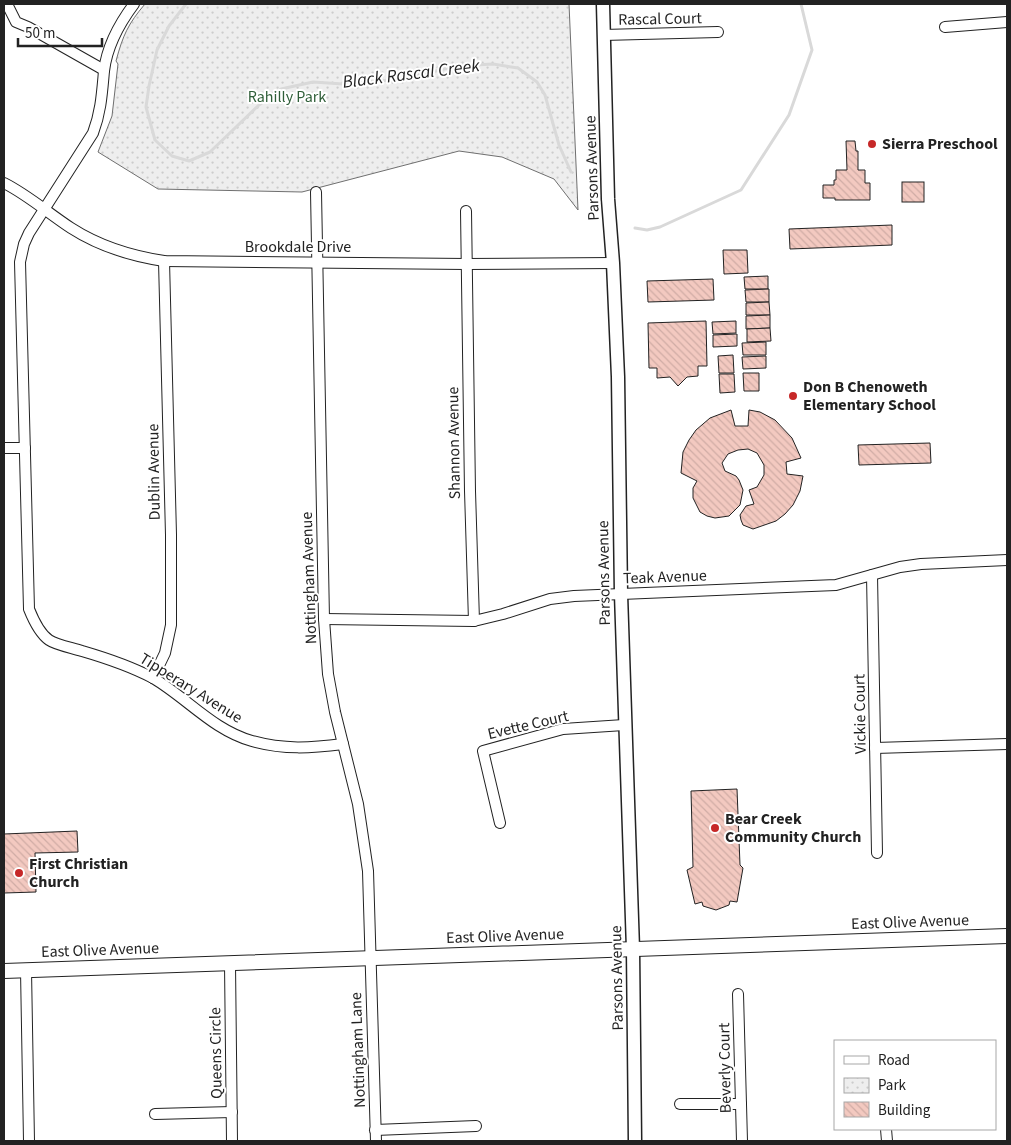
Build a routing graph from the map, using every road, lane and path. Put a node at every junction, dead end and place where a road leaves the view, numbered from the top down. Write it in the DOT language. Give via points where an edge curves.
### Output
graph roads {
  1 [pos="7,4"];
  2 [pos="134,4"];
  3 [pos="603,4"];
  4 [pos="1007,22"];
  5 [pos="945,27"];
  6 [pos="718,32"];
  7 [pos="603,35"];
  8 [pos="104,70"];
  9 [pos="4,183"];
  10 [pos="316,192"];
  11 [pos="45,208"];
  12 [pos="466,212"];
  13 [pos="164,261"];
  14 [pos="316,262"];
  15 [pos="613,263"];
  16 [pos="467,264"];
  17 [pos="4,448"];
  18 [pos="25,448"];
  19 [pos="1007,560"];
  20 [pos="872,575"];
  21 [pos="621,594"];
  22 [pos="324,619"];
  23 [pos="474,621"];
  24 [pos="153,678"];
  25 [pos="624,725"];
  26 [pos="343,744"];
  27 [pos="1007,744"];
  28 [pos="875,748"];
  29 [pos="500,823"];
  30 [pos="877,853"];
  31 [pos="1007,936"];
  32 [pos="633,949"];
  33 [pos="370,958"];
  34 [pos="230,964"];
  35 [pos="26,970"];
  36 [pos="4,971"];
  37 [pos="738,994"];
  38 [pos="680,1104"];
  39 [pos="741,1104"];
  40 [pos="232,1112"];
  41 [pos="155,1114"];
  42 [pos="476,1126"];
  43 [pos="375,1130"];
  44 [pos="29,1141"];
  45 [pos="232,1141"];
  46 [pos="376,1141"];
  47 [pos="635,1141"];
  48 [pos="742,1141"];
  1 -- 8 [label="street" via="16,22"];
  2 -- 8 [label="street" via="114,36"];
  3 -- 7 [label="street, Parsons Avenue"];
  4 -- 5 [label="street"];
  6 -- 7 [label="street, Rascal Court"];
  7 -- 15 [label="street, Parsons Avenue"];
  8 -- 11 [label="street" via="102,101 93,133"];
  9 -- 11 [label="street, Brookdale Drive"];
  10 -- 14 [label="street, Nottingham Avenue"];
  11 -- 13 [label="street, Brookdale Drive" via="87,237 142,258"];
  11 -- 18 [label="street" via="29,233 20,262"];
  12 -- 16 [label="street, Shannon Avenue"];
  13 -- 14 [label="street, Brookdale Drive"];
  13 -- 24 [label="street, Dublin Avenue" via="171,626 165,653"];
  14 -- 16 [label="street, Brookdale Drive"];
  14 -- 22 [label="street, Nottingham Avenue"];
  15 -- 16 [label="street, Brookdale Drive"];
  15 -- 21 [label="street, Parsons Avenue"];
  16 -- 23 [label="street, Shannon Avenue"];
  17 -- 18 [label="street"];
  18 -- 24 [label="street, Tipperary Avenue" via="29,609 34,622 49,640 114,661"];
  19 -- 20 [label="street, Teak Avenue" via="940,561"];
  20 -- 21 [label="street, Teak Avenue" via="836,585"];
  20 -- 28 [label="street, Vickie Court"];
  21 -- 23 [label="street, Teak Avenue" via="550,599"];
  21 -- 25 [label="street, Parsons Avenue"];
  22 -- 23 [label="street, Teak Avenue"];
  22 -- 26 [label="street, Nottingham Avenue" via="328,674"];
  24 -- 26 [label="street, Tipperary Avenue" via="227,731 250,740 284,747"];
  25 -- 29 [label="street, Evette Court" via="563,729 484,751"];
  25 -- 32 [label="street, Parsons Avenue"];
  26 -- 33 [label="street, Nottingham Avenue" via="364,837"];
  27 -- 28 [label="street"];
  28 -- 30 [label="street, Vickie Court"];
  31 -- 32 [label="main road, East Olive Avenue"];
  32 -- 33 [label="main road, East Olive Avenue"];
  32 -- 47 [label="street, Parsons Avenue"];
  33 -- 34 [label="main road, East Olive Avenue"];
  33 -- 43 [label="street, Nottingham Lane"];
  34 -- 35 [label="main road, East Olive Avenue"];
  34 -- 40 [label="street, Queens Circle"];
  35 -- 36 [label="main road, East Olive Avenue"];
  35 -- 44 [label="street"];
  37 -- 39 [label="street, Beverly Court"];
  38 -- 39 [label="street"];
  39 -- 48 [label="street, Beverly Court"];
  40 -- 41 [label="street"];
  40 -- 45 [label="street, Queens Circle"];
  42 -- 43 [label="street"];
  43 -- 46 [label="street, Nottingham Lane"];
}
